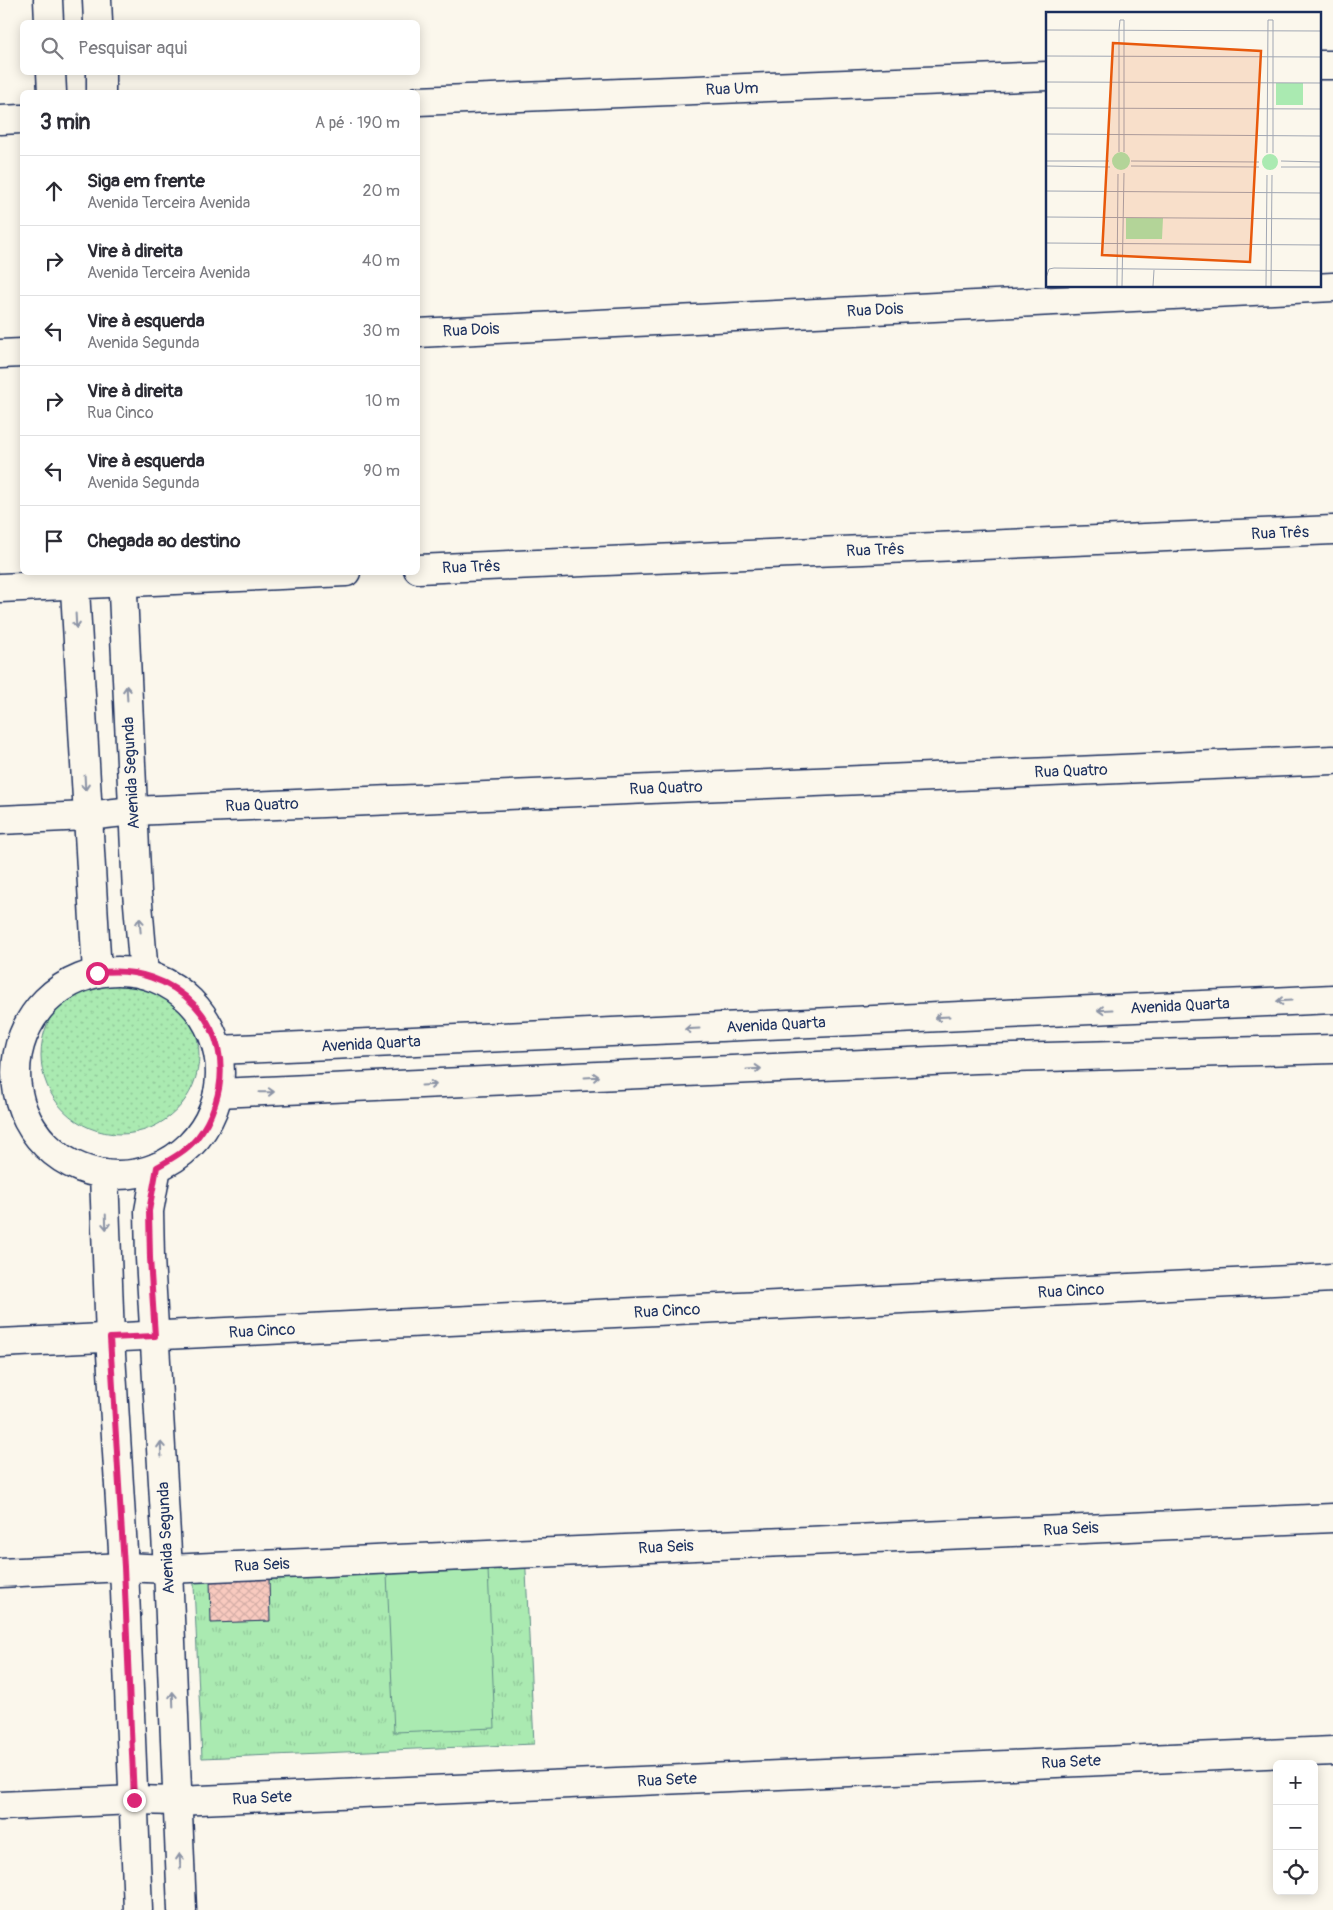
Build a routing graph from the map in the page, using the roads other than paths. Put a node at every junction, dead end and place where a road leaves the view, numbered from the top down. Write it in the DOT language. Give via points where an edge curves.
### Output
graph roads {
  1 [pos="48,0"];
  2 [pos="97,0"];
  3 [pos="49,20"];
  4 [pos="98,20"];
  5 [pos="1320,65"];
  6 [pos="1333,65"];
  7 [pos="51,75"];
  8 [pos="100,75"];
  9 [pos="1046,76"];
  10 [pos="52,90"];
  11 [pos="101,90"];
  12 [pos="420,101"];
  13 [pos="20,119"];
  14 [pos="0,120"];
  15 [pos="1333,288"];
  16 [pos="420,333"];
  17 [pos="20,353"];
  18 [pos="0,354"];
  19 [pos="1333,530"];
  20 [pos="420,570"];
  21 [pos="212,575"];
  22 [pos="122,577"];
  23 [pos="74,578"];
  24 [pos="0,588"];
  25 [pos="1333,760"];
  26 [pos="133,811"];
  27 [pos="87,816"];
  28 [pos="0,820"];
  29 [pos="97,973"];
  30 [pos="144,974"];
  31 [pos="1333,999"];
  32 [pos="1333,1049"];
  33 [pos="218,1050"];
  34 [pos="8,1062"];
  35 [pos="218,1093"];
  36 [pos="12,1114"];
  37 [pos="157,1167"];
  38 [pos="104,1174"];
  39 [pos="1333,1278"];
  40 [pos="155,1336"];
  41 [pos="110,1338"];
  42 [pos="0,1343"];
  43 [pos="1333,1518"];
  44 [pos="124,1567"];
  45 [pos="168,1569"];
  46 [pos="0,1573"];
  47 [pos="1333,1751"];
  48 [pos="134,1800"];
  49 [pos="178,1802"];
  50 [pos="0,1806"];
  51 [pos="138,1910"];
  52 [pos="182,1910"];
  1 -- 3 [label="street"];
  2 -- 4 [label="street"];
  5 -- 6 [label="street"];
  7 -- 10 [label="street"];
  8 -- 11 [label="street"];
  9 -- 12 [label="street, Rua Um"];
  13 -- 14 [label="street"];
  15 -- 16 [label="street, Rua Dois"];
  17 -- 18 [label="street"];
  19 -- 20 [label="street, Rua Três"];
  21 -- 22 [label="street"];
  22 -- 23 [label="street"];
  26 -- 22 [label="street, Avenida Segunda, one-way"];
  23 -- 24 [label="street"];
  23 -- 27 [label="street, one-way"];
  25 -- 26 [label="street, Rua Quatro"];
  26 -- 27 [label="street, Rua Quatro"];
  30 -- 26 [label="street, Avenida Segunda, one-way"];
  27 -- 28 [label="street, Rua Quatro"];
  27 -- 29 [label="street"];
  29 -- 30 [label="street" via="128,971"];
  29 -- 34 [label="street" via="67,984 42,1005"];
  30 -- 33 [label="street" via="184,994 211,1029"];
  31 -- 33 [label="street, Avenida Quarta, one-way"];
  35 -- 32 [label="street, one-way" via="966,1059"];
  33 -- 35 [label="street" via="221,1072"];
  34 -- 36 [label="street" via="17,1088"];
  35 -- 37 [label="street" via="210,1117 197,1138 178,1155"];
  36 -- 38 [label="street" via="65,1160"];
  37 -- 38 [label="street" via="140,1172"];
  37 -- 40 [label="street, Avenida Segunda" via="149,1211"];
  38 -- 41 [label="street, one-way"];
  39 -- 40 [label="street, Rua Cinco"];
  40 -- 41 [label="street, Rua Cinco"];
  45 -- 40 [label="street, Avenida Segunda, one-way"];
  41 -- 42 [label="street, Rua Cinco"];
  41 -- 44 [label="street"];
  43 -- 45 [label="street, Rua Seis"];
  44 -- 45 [label="street, Rua Seis"];
  44 -- 46 [label="street, Rua Seis"];
  44 -- 48 [label="street"];
  49 -- 45 [label="street, Avenida Segunda, one-way"];
  47 -- 49 [label="street, Rua Sete"];
  48 -- 49 [label="street, Rua Sete"];
  48 -- 50 [label="street, Rua Sete"];
  48 -- 51 [label="street"];
  52 -- 49 [label="street, Avenida Segunda, one-way"];
}
